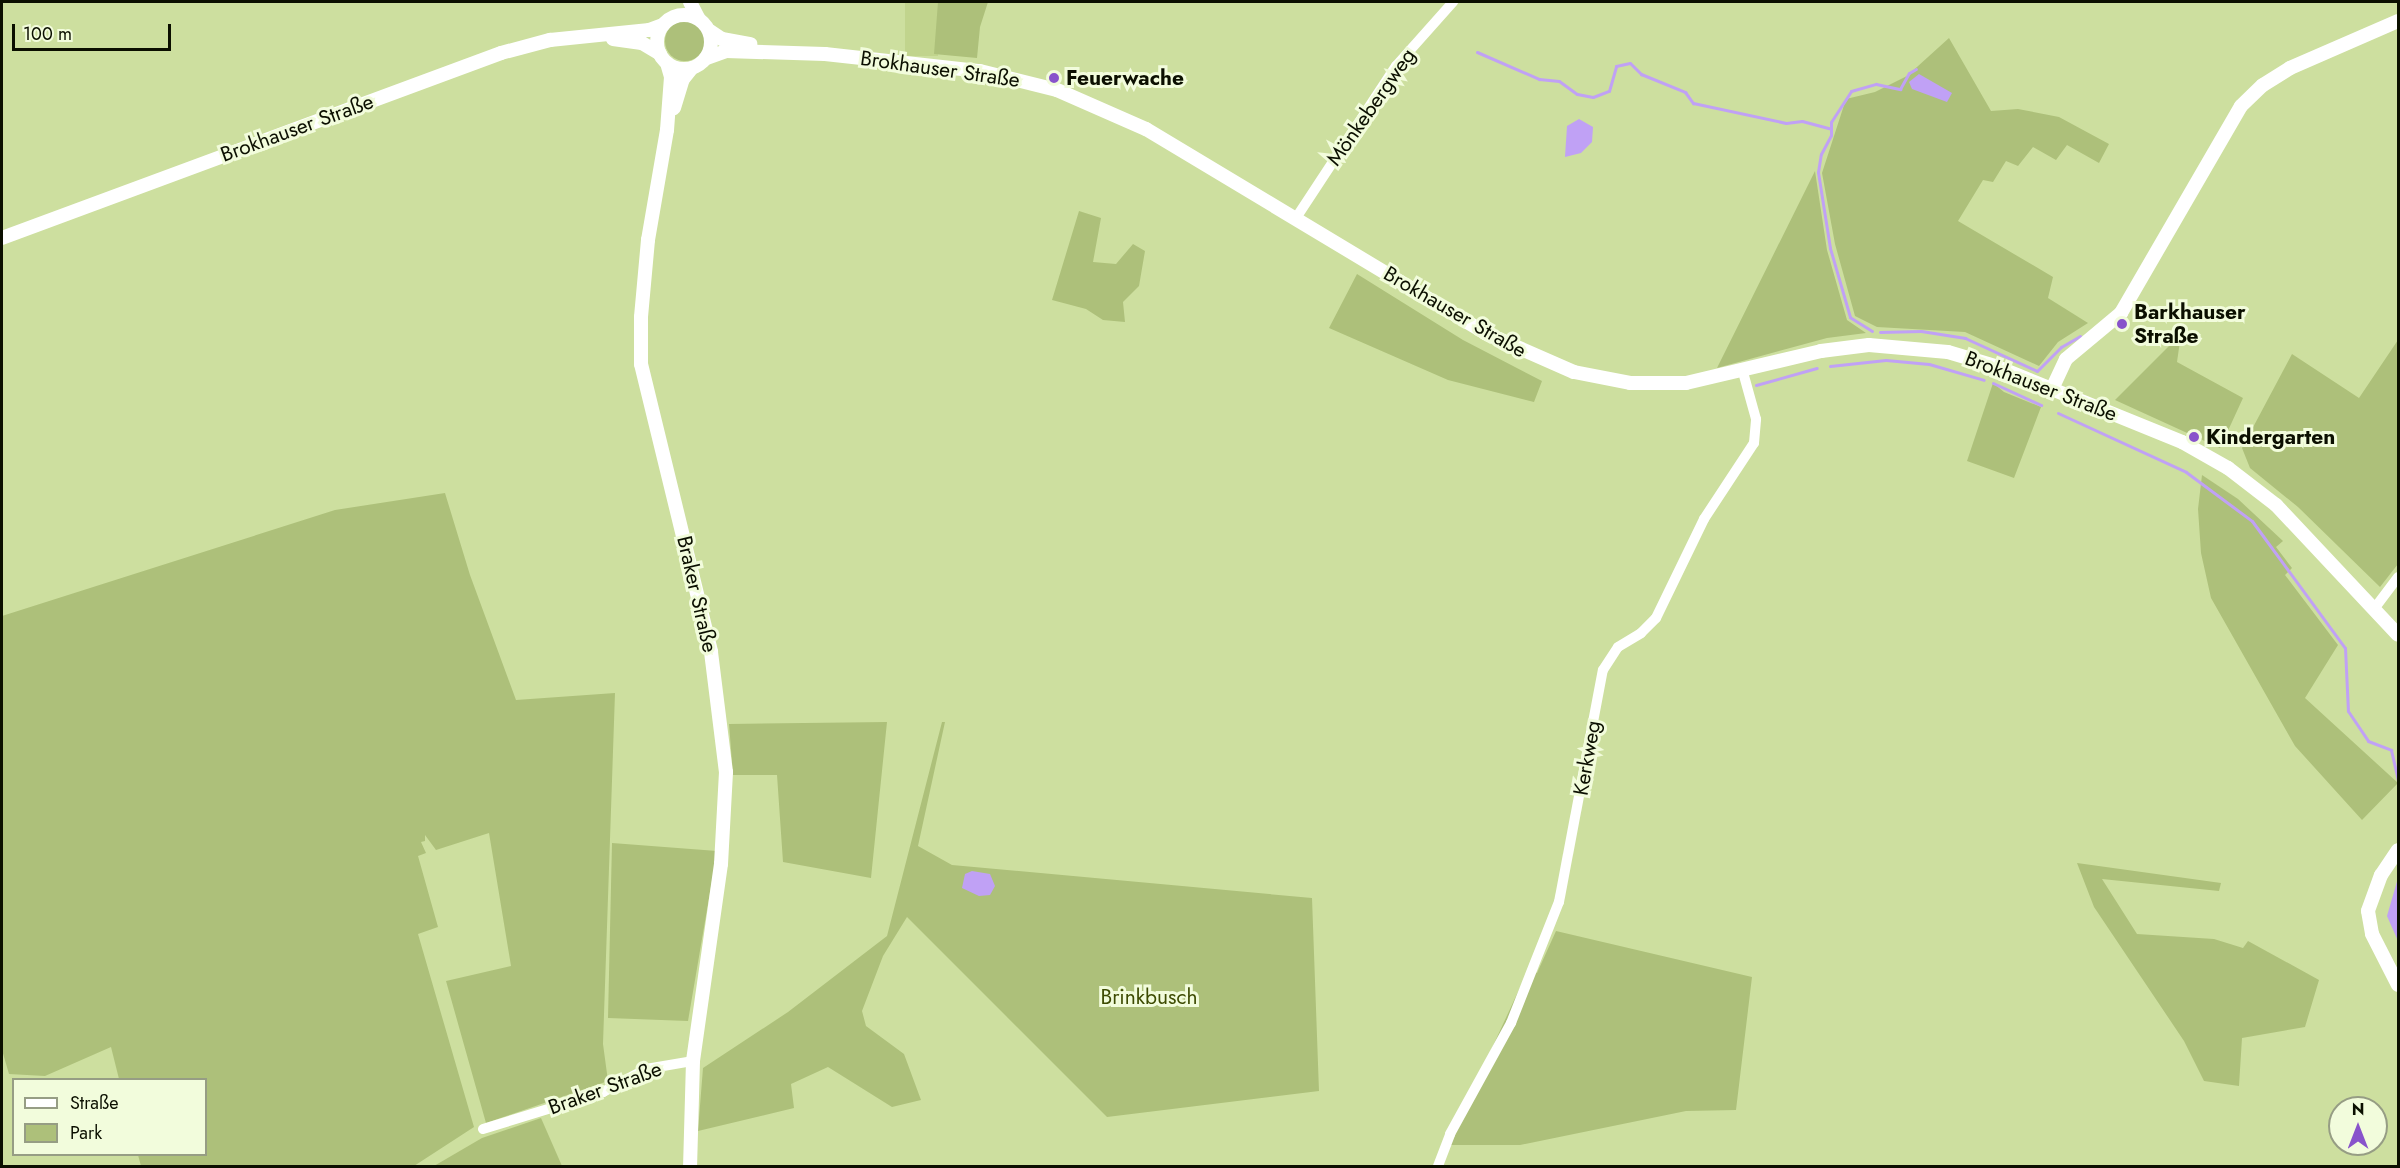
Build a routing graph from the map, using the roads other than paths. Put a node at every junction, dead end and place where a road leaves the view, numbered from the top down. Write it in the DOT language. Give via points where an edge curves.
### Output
graph roads {
  1 [pos="680,2"];
  2 [pos="690,2"];
  3 [pos="1453,2"];
  4 [pos="698,18"];
  5 [pos="668,21"];
  6 [pos="2398,21"];
  7 [pos="710,31"];
  8 [pos="596,36"];
  9 [pos="786,51"];
  10 [pos="707,58"];
  11 [pos="663,59"];
  12 [pos="692,69"];
  13 [pos="667,130"];
  14 [pos="1296,218"];
  15 [pos="2,238"];
  16 [pos="1743,372"];
  17 [pos="2052,389"];
  18 [pos="2398,578"];
  19 [pos="2374,609"];
  20 [pos="2398,635"];
  21 [pos="2398,850"];
  22 [pos="2398,985"];
  23 [pos="693,1061"];
  24 [pos="483,1129"];
  25 [pos="690,1167"];
  26 [pos="1438,1167"];
  1 -- 5 [label="street"];
  2 -- 4 [label="street"];
  3 -- 14 [label="street, Mönkebergweg" via="1396,66"];
  4 -- 5 [label="street"];
  4 -- 7 [label="street"];
  5 -- 8 [label="street, Brokhauser Straße"];
  5 -- 11 [label="street" via="657,39"];
  6 -- 17 [label="street" via="2290,68 2263,85 2241,106 2121,313 2066,359"];
  7 -- 9 [label="street, Brokhauser Straße" via="722,39"];
  7 -- 10 [label="street" via="711,50"];
  8 -- 11 [label="street, Brokhauser Straße" via="642,44"];
  8 -- 15 [label="street, Brokhauser Straße" via="550,40 501,53"];
  9 -- 10 [label="street, Brokhauser Straße" via="721,51"];
  9 -- 14 [label="street, Brokhauser Straße" via="980,71 1057,90 1138,124"];
  10 -- 12 [label="street"];
  11 -- 12 [label="street"];
  11 -- 13 [label="street, Braker Straße" via="671,77"];
  12 -- 13 [label="street, Braker Straße" via="683,79"];
  13 -- 23 [label="street, Braker Straße" via="646,260 641,364 711,652 726,771 722,864"];
  14 -- 16 [label="street, Brokhauser Straße" via="1485,333 1560,367 1630,383 1686,383"];
  16 -- 17 [label="street, Brokhauser Straße" via="1821,351 1893,346 1973,359"];
  16 -- 26 [label="street, Kerkweg" via="1756,419 1754,443 1704,519 1656,618 1618,647 1603,670 1559,902 1511,1023 1450,1134"];
  17 -- 19 [label="street, Brokhauser Straße" via="2193,447 2228,468 2276,505"];
  18 -- 19 [label="street"];
  19 -- 20 [label="street, Brokhauser Straße"];
  21 -- 22 [label="street" via="2381,875 2368,911 2372,934"];
  23 -- 24 [label="street, Braker Straße" via="646,1068 603,1092"];
  23 -- 25 [label="street, Braker Straße"];
}
